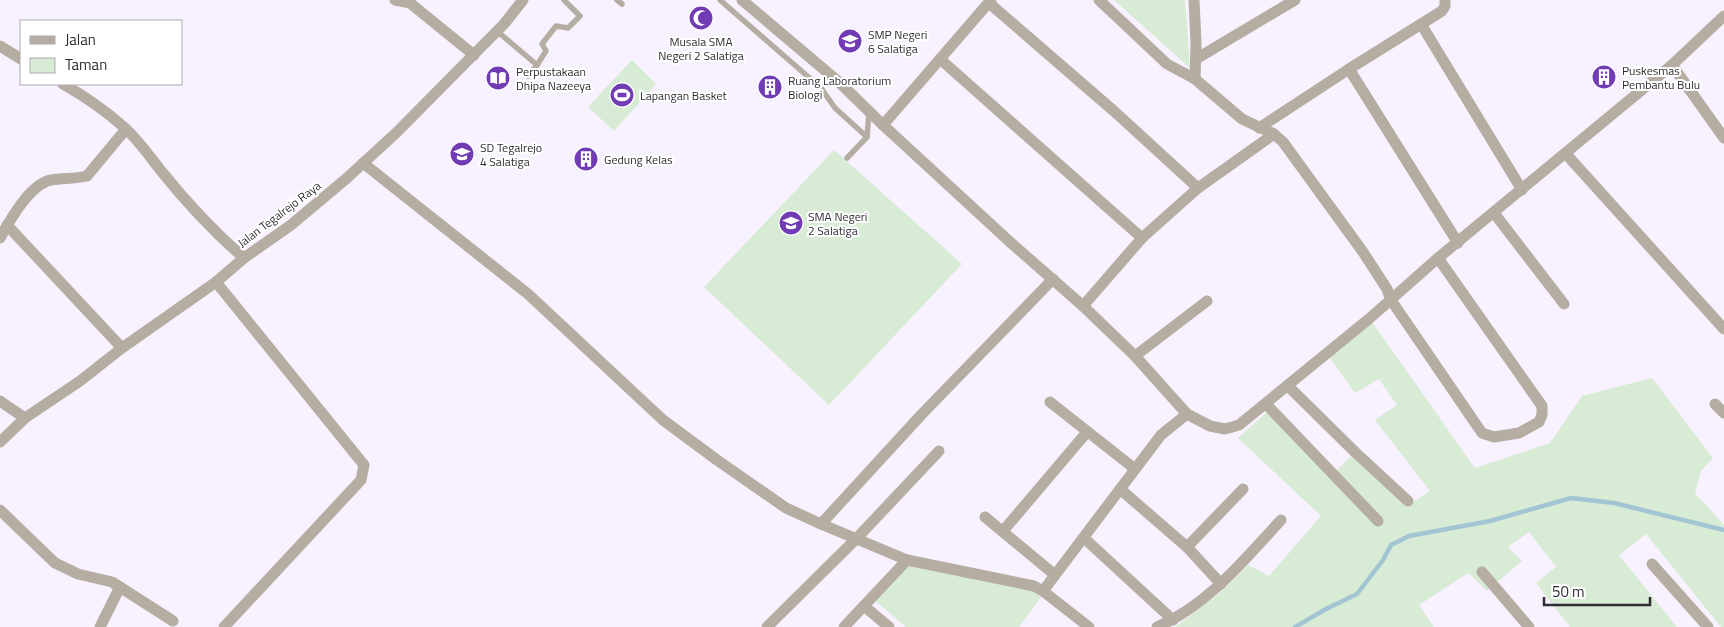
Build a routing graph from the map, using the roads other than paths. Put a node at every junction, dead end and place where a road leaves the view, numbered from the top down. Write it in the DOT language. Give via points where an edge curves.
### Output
graph roads {
  1 [pos="395,0"];
  2 [pos="523,0"];
  3 [pos="564,0"];
  4 [pos="720,0"];
  5 [pos="742,0"];
  6 [pos="1099,0"];
  7 [pos="1194,0"];
  8 [pos="1295,0"];
  9 [pos="1445,0"];
  10 [pos="990,1"];
  11 [pos="1724,16"];
  12 [pos="1421,24"];
  13 [pos="497,31"];
  14 [pos="2,51"];
  15 [pos="474,55"];
  16 [pos="20,59"];
  17 [pos="940,59"];
  18 [pos="1196,59"];
  19 [pos="537,65"];
  20 [pos="1672,66"];
  21 [pos="1349,69"];
  22 [pos="528,76"];
  23 [pos="1195,79"];
  24 [pos="66,85"];
  25 [pos="869,112"];
  26 [pos="883,125"];
  27 [pos="1259,128"];
  28 [pos="126,129"];
  29 [pos="1274,134"];
  30 [pos="866,137"];
  31 [pos="1724,138"];
  32 [pos="1566,154"];
  33 [pos="847,158"];
  34 [pos="363,163"];
  35 [pos="1198,188"];
  36 [pos="1522,190"];
  37 [pos="1494,214"];
  38 [pos="7,225"];
  39 [pos="0,238"];
  40 [pos="1142,238"];
  41 [pos="1458,243"];
  42 [pos="244,258"];
  43 [pos="1438,258"];
  44 [pos="1053,279"];
  45 [pos="216,282"];
  46 [pos="1391,300"];
  47 [pos="1207,301"];
  48 [pos="1564,304"];
  49 [pos="1083,306"];
  50 [pos="1724,329"];
  51 [pos="122,348"];
  52 [pos="1135,356"];
  53 [pos="1288,386"];
  54 [pos="0,401"];
  55 [pos="1050,402"];
  56 [pos="1266,404"];
  57 [pos="1716,404"];
  58 [pos="1724,413"];
  59 [pos="1187,414"];
  60 [pos="26,418"];
  61 [pos="1088,432"];
  62 [pos="0,442"];
  63 [pos="939,451"];
  64 [pos="1135,469"];
  65 [pos="1120,489"];
  66 [pos="1243,489"];
  67 [pos="1408,501"];
  68 [pos="0,510"];
  69 [pos="985,517"];
  70 [pos="1281,520"];
  71 [pos="1378,521"];
  72 [pos="821,524"];
  73 [pos="1003,532"];
  74 [pos="1084,538"];
  75 [pos="856,539"];
  76 [pos="1187,547"];
  77 [pos="906,560"];
  78 [pos="1652,564"];
  79 [pos="1482,572"];
  80 [pos="1055,575"];
  81 [pos="1222,584"];
  82 [pos="120,588"];
  83 [pos="1043,590"];
  84 [pos="864,606"];
  85 [pos="173,620"];
  86 [pos="1173,620"];
  87 [pos="100,627"];
  88 [pos="224,627"];
  89 [pos="767,627"];
  90 [pos="844,627"];
  91 [pos="889,627"];
  92 [pos="1088,627"];
  93 [pos="1158,627"];
  94 [pos="1529,627"];
  95 [pos="1708,627"];
  1 -- 15 [label="street" via="410,3"];
  2 -- 13 [label="street, Jalan Tegalrejo Raya"];
  3 -- 19 [label="lane" via="580,16 568,28 556,26 542,44 546,51"];
  4 -- 30 [label="lane" via="821,88 835,108"];
  5 -- 25 [label="street" via="840,83"];
  6 -- 23 [label="street" via="1167,64"];
  7 -- 18 [label="street"];
  8 -- 18 [label="street"];
  9 -- 12 [label="street" via="1442,11"];
  10 -- 17 [label="street"];
  10 -- 35 [label="street"];
  11 -- 20 [label="street"];
  12 -- 21 [label="street"];
  12 -- 36 [label="street"];
  13 -- 15 [label="street, Jalan Tegalrejo Raya"];
  13 -- 19 [label="lane"];
  14 -- 16 [label="street"];
  15 -- 34 [label="street, Jalan Tegalrejo Raya"];
  17 -- 26 [label="street"];
  17 -- 40 [label="street"];
  18 -- 23 [label="street"];
  19 -- 22 [label="lane"];
  20 -- 31 [label="street"];
  20 -- 32 [label="street"];
  21 -- 27 [label="street"];
  21 -- 41 [label="street"];
  23 -- 27 [label="street" via="1242,119"];
  24 -- 28 [label="street"];
  25 -- 26 [label="street"];
  25 -- 30 [label="lane"];
  26 -- 44 [label="street"];
  27 -- 29 [label="street"];
  28 -- 38 [label="street" via="87,176 50,180 34,189"];
  28 -- 42 [label="street" via="220,237"];
  29 -- 35 [label="street"];
  29 -- 46 [label="street" via="1363,252"];
  30 -- 33 [label="lane"];
  32 -- 36 [label="street"];
  32 -- 50 [label="street"];
  34 -- 42 [label="street, Jalan Tegalrejo Raya" via="292,225"];
  34 -- 72 [label="street" via="528,294 663,420 786,508"];
  35 -- 40 [label="street"];
  36 -- 37 [label="street"];
  37 -- 41 [label="street"];
  37 -- 48 [label="street"];
  38 -- 39 [label="street"];
  38 -- 51 [label="street"];
  40 -- 49 [label="street"];
  41 -- 43 [label="street"];
  42 -- 45 [label="street, Jalan Tegalrejo Raya"];
  43 -- 46 [label="street"];
  43 -- 46 [label="street" via="1542,406 1538,422 1519,433 1494,437 1482,433"];
  44 -- 49 [label="street"];
  44 -- 72 [label="street"];
  45 -- 51 [label="street, Jalan Tegalrejo Raya"];
  45 -- 88 [label="street" via="364,466 360,480"];
  46 -- 53 [label="street"];
  47 -- 52 [label="street"];
  49 -- 52 [label="street"];
  51 -- 60 [label="street, Jalan Tegalrejo Raya"];
  52 -- 59 [label="street"];
  53 -- 56 [label="street"];
  53 -- 67 [label="street"];
  54 -- 60 [label="street"];
  55 -- 61 [label="street"];
  56 -- 59 [label="street" via="1239,425 1225,430"];
  56 -- 71 [label="street"];
  57 -- 58 [label="street"];
  59 -- 64 [label="street" via="1161,435"];
  60 -- 62 [label="street, Jalan Tegalrejo Raya"];
  61 -- 64 [label="street"];
  61 -- 73 [label="street"];
  63 -- 75 [label="street"];
  64 -- 65 [label="street"];
  65 -- 74 [label="street"];
  65 -- 76 [label="street"];
  66 -- 76 [label="street"];
  68 -- 82 [label="street" via="55,563 78,574 112,582"];
  69 -- 73 [label="street"];
  70 -- 81 [label="street"];
  72 -- 75 [label="street"];
  73 -- 80 [label="street"];
  74 -- 80 [label="street"];
  74 -- 86 [label="street"];
  75 -- 77 [label="street"];
  75 -- 89 [label="street"];
  76 -- 81 [label="street"];
  77 -- 83 [label="street"];
  77 -- 84 [label="street"];
  78 -- 95 [label="street"];
  79 -- 94 [label="street"];
  80 -- 83 [label="street"];
  81 -- 86 [label="street"];
  82 -- 85 [label="street"];
  82 -- 87 [label="street"];
  83 -- 92 [label="street"];
  84 -- 90 [label="street"];
  84 -- 91 [label="street"];
  86 -- 93 [label="street"];
}
